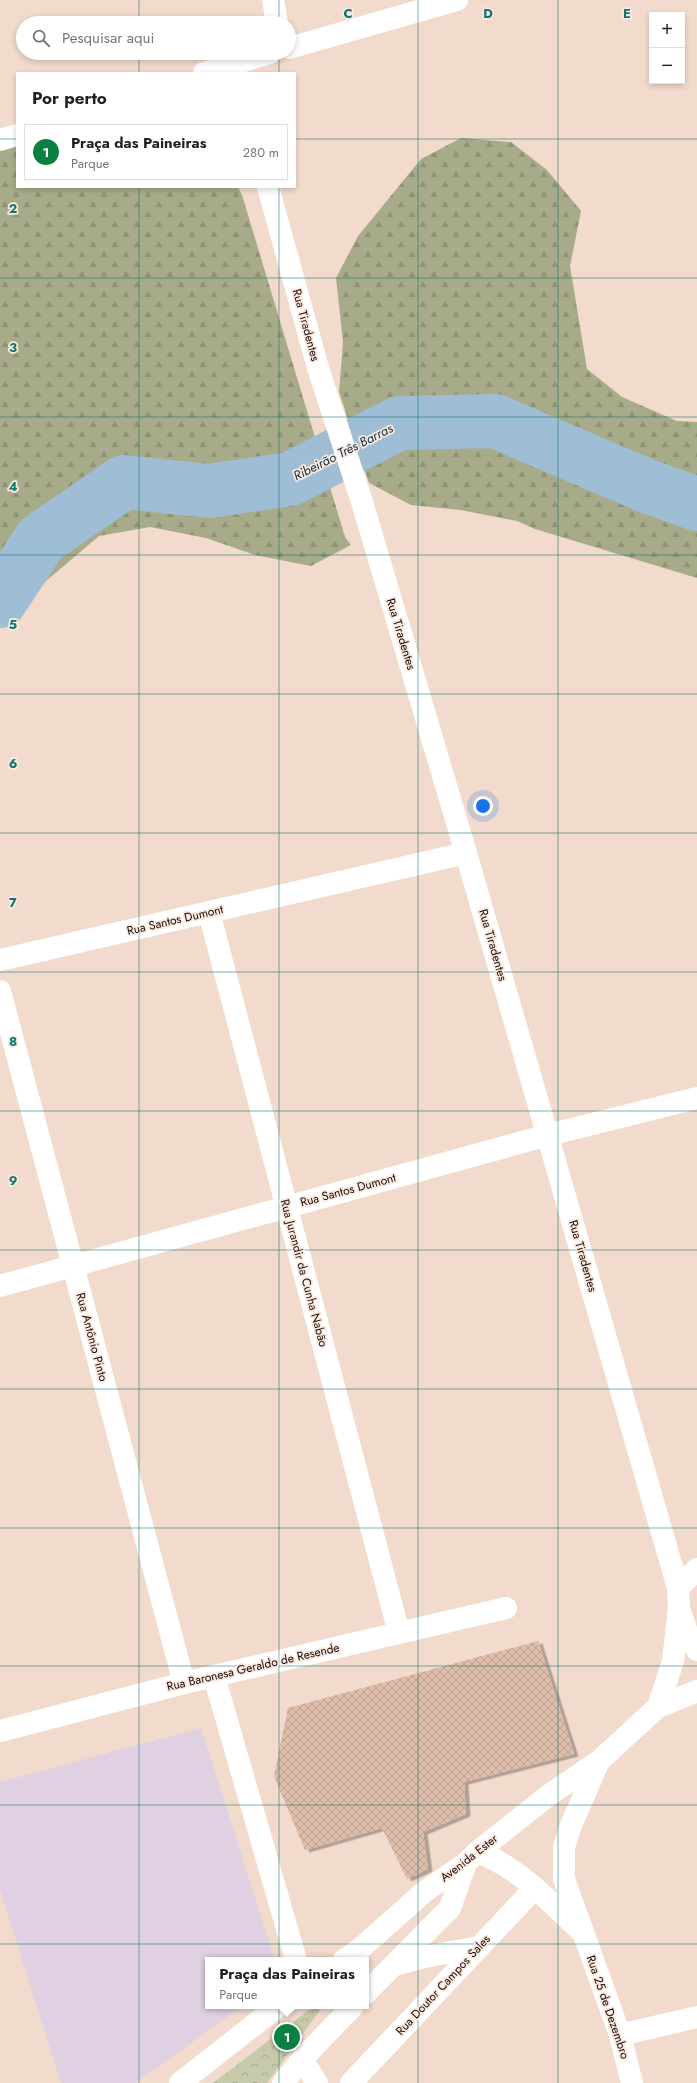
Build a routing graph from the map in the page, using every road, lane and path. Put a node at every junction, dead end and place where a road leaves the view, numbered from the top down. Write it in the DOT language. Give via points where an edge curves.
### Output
graph roads {
  1 [pos="273,0"];
  2 [pos="457,0"];
  3 [pos="276,16"];
  4 [pos="296,46"];
  5 [pos="254,60"];
  6 [pos="236,68"];
  7 [pos="210,72"];
  8 [pos="16,135"];
  9 [pos="0,140"];
  10 [pos="268,188"];
  11 [pos="466,853"];
  12 [pos="209,912"];
  13 [pos="0,960"];
  14 [pos="0,991"];
  15 [pos="697,1098"];
  16 [pos="548,1135"];
  17 [pos="287,1207"];
  18 [pos="73,1266"];
  19 [pos="0,1286"];
  20 [pos="697,1569"];
  21 [pos="679,1597"];
  22 [pos="506,1608"];
  23 [pos="399,1633"];
  24 [pos="697,1650"];
  25 [pos="214,1676"];
  26 [pos="184,1683"];
  27 [pos="697,1691"];
  28 [pos="658,1707"];
  29 [pos="0,1731"];
  30 [pos="599,1761"];
  31 [pos="471,1857"];
  32 [pos="535,1888"];
  33 [pos="582,1931"];
  34 [pos="479,1947"];
  35 [pos="295,1957"];
  36 [pos="348,1957"];
  37 [pos="392,1965"];
  38 [pos="369,1972"];
  39 [pos="369,1990"];
  40 [pos="274,2009"];
  41 [pos="350,2009"];
  42 [pos="697,2018"];
  43 [pos="620,2035"];
  44 [pos="302,2059"];
  45 [pos="180,2083"];
  46 [pos="284,2083"];
  47 [pos="317,2083"];
  48 [pos="351,2083"];
  49 [pos="632,2083"];
  1 -- 3 [label="street"];
  2 -- 4 [label="street"];
  5 -- 6 [label="street"];
  6 -- 7 [label="street"];
  8 -- 9 [label="street"];
  10 -- 11 [label="street, Rua Tiradentes" via="318,368 362,502"];
  11 -- 12 [label="street, Rua Santos Dumont"];
  11 -- 16 [label="street, Rua Tiradentes"];
  12 -- 13 [label="street, Rua Santos Dumont"];
  12 -- 17 [label="street, Rua Jurandir da Cunha Nabão"];
  14 -- 18 [label="street, Rua Antônio Pinto"];
  15 -- 16 [label="street, Rua Santos Dumont"];
  16 -- 17 [label="street, Rua Santos Dumont"];
  16 -- 21 [label="street, Rua Tiradentes"];
  17 -- 18 [label="street, Rua Santos Dumont"];
  17 -- 23 [label="street, Rua Jurandir da Cunha Nabão"];
  18 -- 19 [label="street, Rua Santos Dumont"];
  18 -- 26 [label="street, Rua Antônio Pinto"];
  20 -- 21 [label="street"];
  21 -- 24 [label="street" via="688,1638"];
  21 -- 28 [label="street, Rua Tiradentes" via="674,1661"];
  22 -- 23 [label="street, Rua Baronesa Geraldo de Resende"];
  23 -- 25 [label="street, Rua Baronesa Geraldo de Resende"];
  25 -- 26 [label="street, Rua Baronesa Geraldo de Resende"];
  25 -- 35 [label="street"];
  26 -- 29 [label="street, Rua Baronesa Geraldo de Resende"];
  27 -- 28 [label="street"];
  28 -- 30 [label="street, Avenida Ester"];
  30 -- 31 [label="street, Avenida Ester"];
  30 -- 33 [label="street, Rua 25 de Dezembro" via="564,1847 564,1879"];
  31 -- 32 [label="street, Rua 25 de Dezembro" via="492,1857"];
  31 -- 36 [label="street, Avenida Ester" via="424,1892"];
  31 -- 37 [label="street" via="450,1908"];
  32 -- 33 [label="street, Rua 25 de Dezembro"];
  32 -- 34 [label="street, Rua Doutor Campos Sales"];
  33 -- 43 [label="street, Rua 25 de Dezembro"];
  34 -- 37 [label="street"];
  34 -- 48 [label="street, Rua Doutor Campos Sales"];
  37 -- 38 [label="street"];
  37 -- 39 [label="street"];
  40 -- 45 [label="street"];
  41 -- 44 [label="street"];
  42 -- 43 [label="street"];
  43 -- 49 [label="street, Rua 25 de Dezembro"];
  44 -- 46 [label="street"];
  44 -- 47 [label="street"];
}
